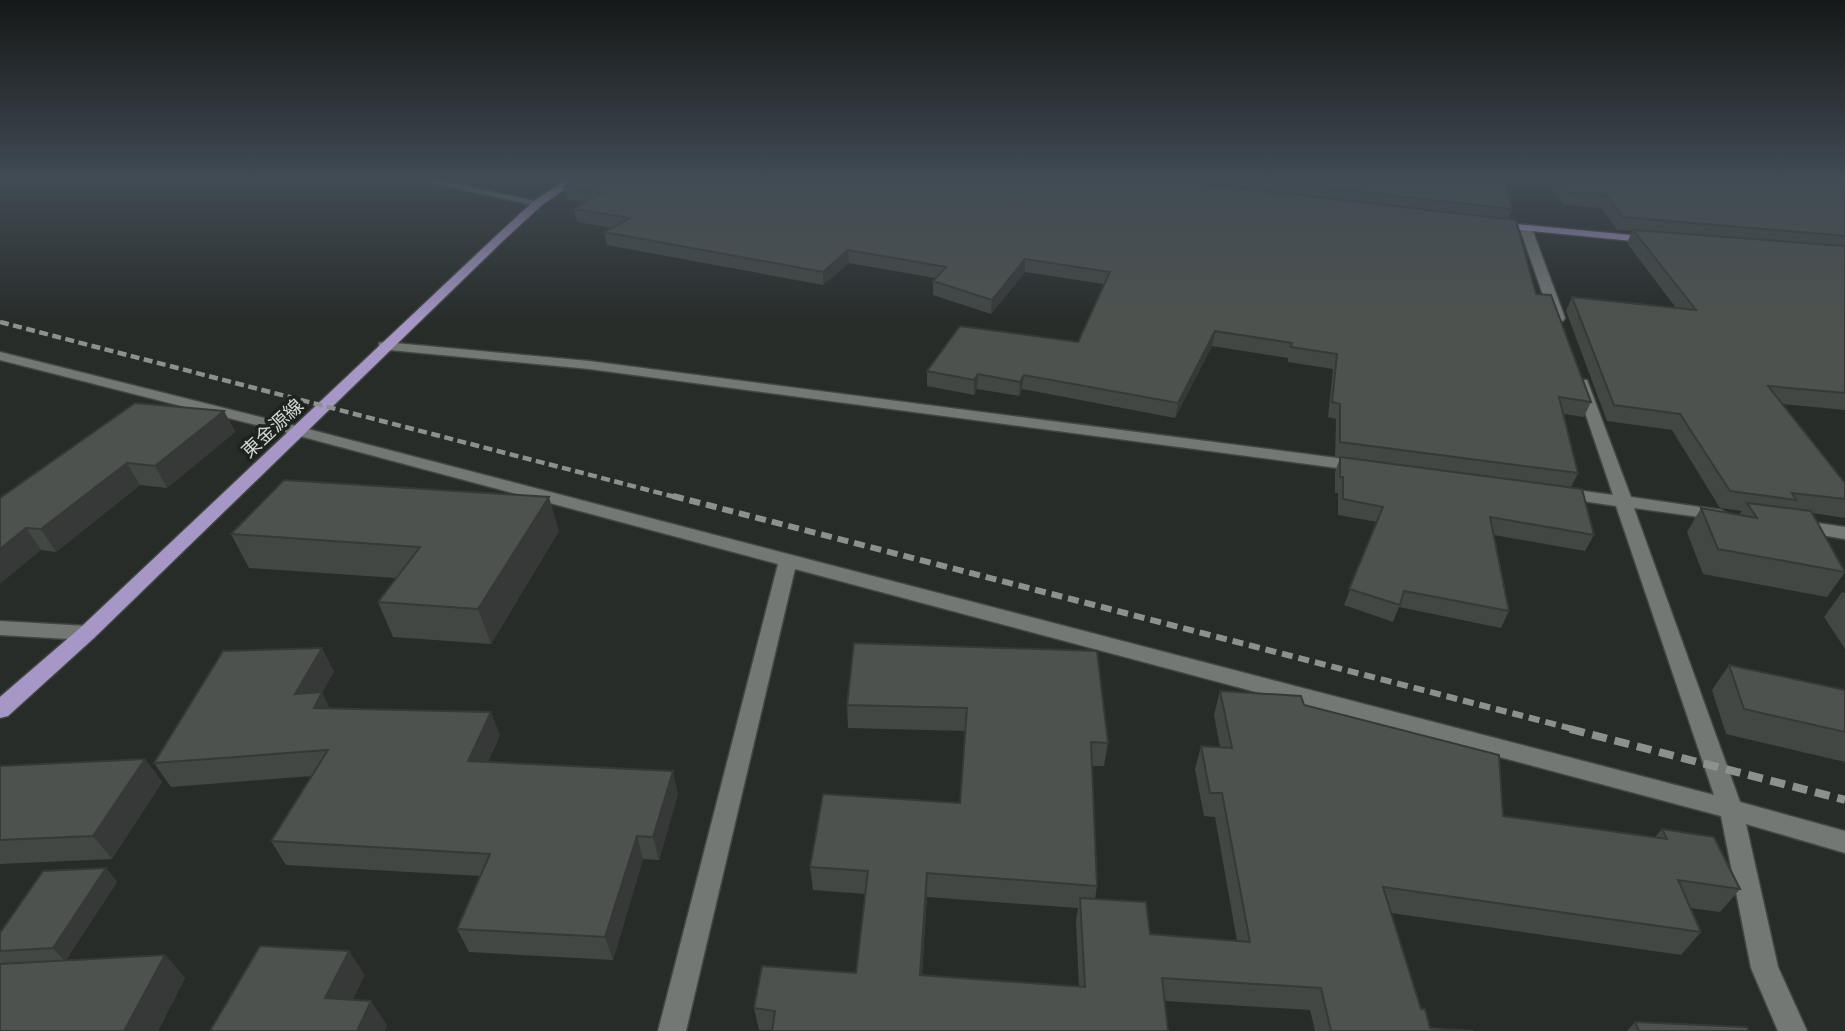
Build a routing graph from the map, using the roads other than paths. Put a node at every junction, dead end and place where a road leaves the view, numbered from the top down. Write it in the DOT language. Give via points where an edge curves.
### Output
graph roads {
  1 [pos="511,227"];
  2 [pos="1510,227"];
  3 [pos="1526,229"];
  4 [pos="1661,241"];
  5 [pos="1563,331"];
  6 [pos="384,346"];
  7 [pos="3,358"];
  8 [pos="1576,369"];
  9 [pos="298,431"];
  10 [pos="1377,468"];
  11 [pos="1542,490"];
  12 [pos="1625,501"];
  13 [pos="1735,517"];
  14 [pos="1776,523"];
  15 [pos="1845,533"];
  16 [pos="788,560"];
  17 [pos="0,628"];
  18 [pos="87,633"];
  19 [pos="0,710"];
  20 [pos="1731,809"];
  21 [pos="1845,842"];
  22 [pos="672,1031"];
  23 [pos="1793,1031"];
  1 -- 6 [label="main road, 東金源線"];
  2 -- 3 [label="main road"];
  3 -- 4 [label="main road"];
  3 -- 5 [label="street"];
  6 -- 9 [label="main road, 東金源線"];
  6 -- 10 [label="street" via="589,365"];
  7 -- 9 [label="street"];
  8 -- 12 [label="street"];
  9 -- 16 [label="street"];
  9 -- 18 [label="main road, 東金源線"];
  11 -- 12 [label="street"];
  12 -- 13 [label="street"];
  12 -- 20 [label="street"];
  14 -- 15 [label="street"];
  16 -- 20 [label="street"];
  16 -- 22 [label="street"];
  17 -- 18 [label="street"];
  18 -- 19 [label="main road, 東金源線"];
  20 -- 21 [label="street"];
  20 -- 23 [label="street" via="1765,968"];
}
